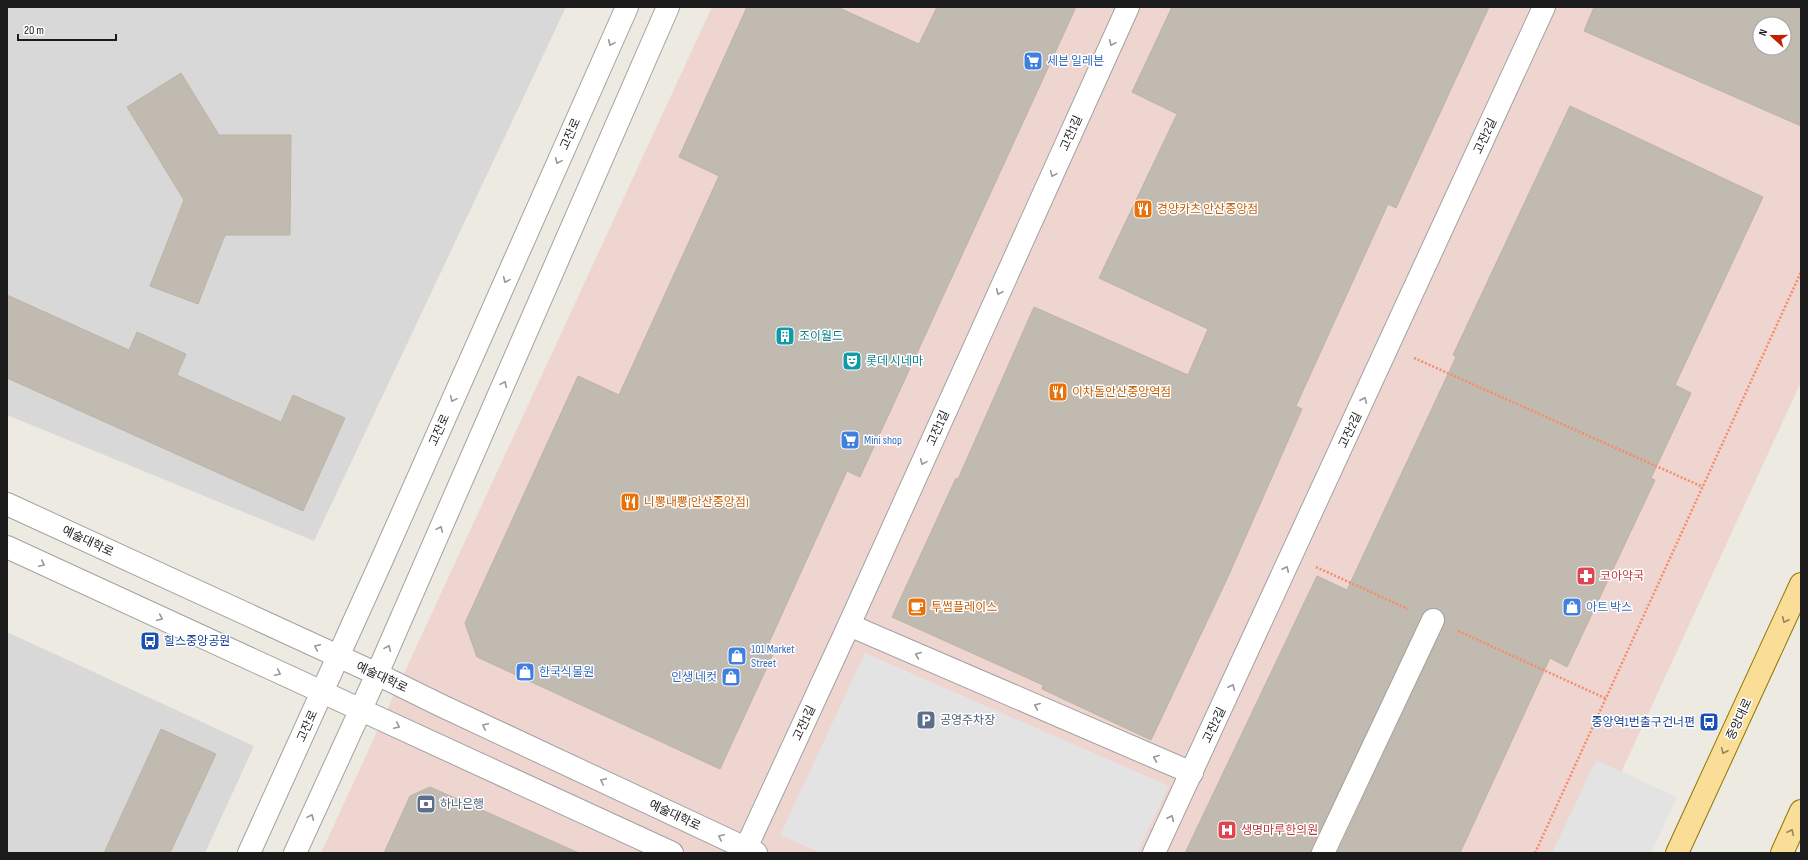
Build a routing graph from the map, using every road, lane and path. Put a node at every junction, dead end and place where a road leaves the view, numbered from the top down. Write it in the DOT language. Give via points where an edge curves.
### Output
graph roads {
  1 [pos="627,7"];
  2 [pos="668,7"];
  3 [pos="1128,7"];
  4 [pos="1544,7"];
  5 [pos="1801,272"];
  6 [pos="1388,346"];
  7 [pos="1703,487"];
  8 [pos="7,504"];
  9 [pos="7,547"];
  10 [pos="1801,584"];
  11 [pos="1433,620"];
  12 [pos="849,625"];
  13 [pos="338,656"];
  14 [pos="377,674"];
  15 [pos="322,692"];
  16 [pos="361,709"];
  17 [pos="1192,773"];
  18 [pos="1801,811"];
  19 [pos="751,851"];
  20 [pos="249,853"];
  21 [pos="295,853"];
  22 [pos="672,853"];
  23 [pos="1154,853"];
  24 [pos="1323,853"];
  25 [pos="1535,853"];
  26 [pos="1677,853"];
  27 [pos="1782,853"];
  1 -- 13 [label="street, 고잔로, one-way"];
  14 -- 2 [label="street, one-way"];
  3 -- 12 [label="street, 고잔1길, one-way"];
  4 -- 6 [label="street, 고잔2길"];
  5 -- 7 [label="path"];
  6 -- 7 [label="path"];
  17 -- 6 [label="street, 고잔2길, one-way"];
  7 -- 25 [label="path"];
  13 -- 8 [label="street, 예술대학로, one-way"];
  9 -- 15 [label="street, one-way"];
  10 -- 26 [label="main road, 중앙대로, one-way"];
  11 -- 24 [label="street"];
  17 -- 12 [label="street, one-way"];
  12 -- 19 [label="street, 고잔1길"];
  13 -- 14 [label="street, 예술대학로"];
  13 -- 15 [label="street, 고잔로"];
  14 -- 16 [label="street"];
  19 -- 14 [label="street, 예술대학로, one-way"];
  15 -- 16 [label="street"];
  15 -- 20 [label="street, 고잔로"];
  21 -- 16 [label="street, one-way"];
  16 -- 22 [label="street, one-way"];
  23 -- 17 [label="street, 고잔2길, one-way"];
  27 -- 18 [label="main road, one-way"];
}
